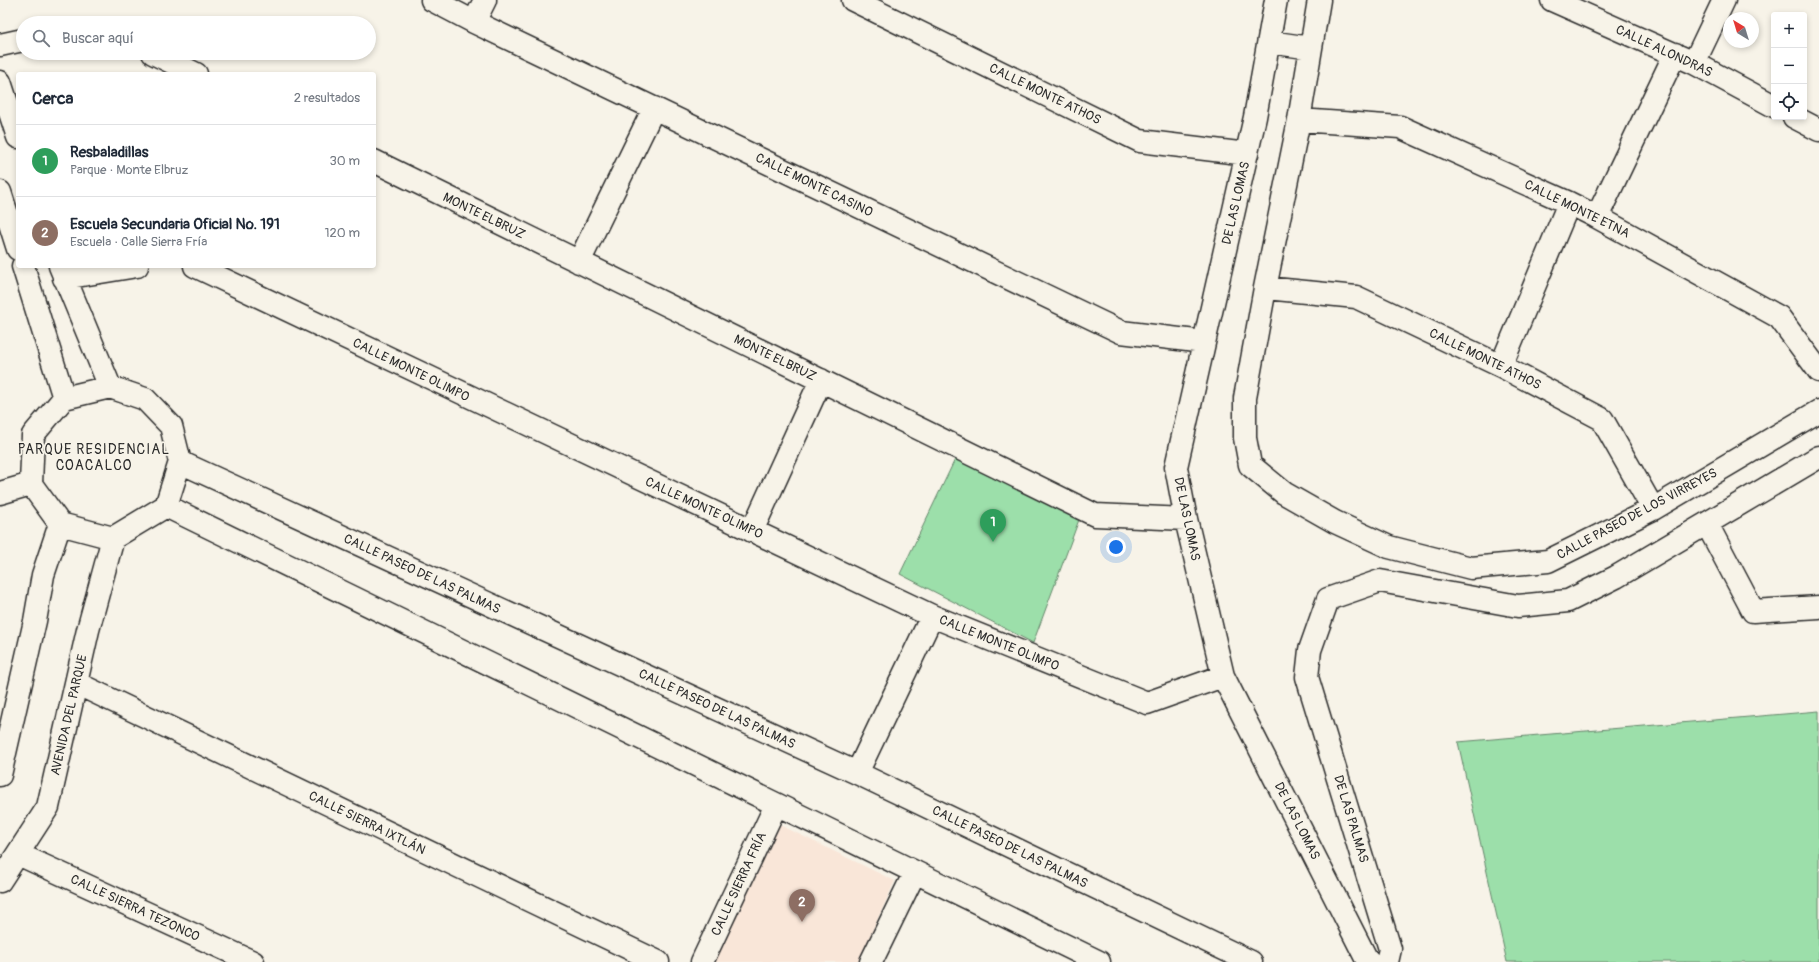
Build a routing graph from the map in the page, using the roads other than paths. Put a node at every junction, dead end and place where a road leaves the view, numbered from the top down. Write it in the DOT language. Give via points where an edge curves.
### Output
graph roads {
  1 [pos="432,0"];
  2 [pos="485,0"];
  3 [pos="853,0"];
  4 [pos="1276,0"];
  5 [pos="1319,0"];
  6 [pos="1552,0"];
  7 [pos="1724,0"];
  8 [pos="474,22"];
  9 [pos="16,42"];
  10 [pos="1269,42"];
  11 [pos="0,45"];
  12 [pos="1311,48"];
  13 [pos="1684,58"];
  14 [pos="167,60"];
  15 [pos="192,72"];
  16 [pos="0,82"];
  17 [pos="1771,104"];
  18 [pos="654,108"];
  19 [pos="1299,120"];
  20 [pos="1800,120"];
  21 [pos="1819,130"];
  22 [pos="16,131"];
  23 [pos="1247,154"];
  24 [pos="376,162"];
  25 [pos="0,192"];
  26 [pos="1569,204"];
  27 [pos="1597,217"];
  28 [pos="16,243"];
  29 [pos="579,262"];
  30 [pos="24,268"];
  31 [pos="112,268"];
  32 [pos="199,268"];
  33 [pos="62,272"];
  34 [pos="1265,288"];
  35 [pos="1204,342"];
  36 [pos="1501,366"];
  37 [pos="1819,371"];
  38 [pos="821,380"];
  39 [pos="110,387"];
  40 [pos="64,398"];
  41 [pos="1819,411"];
  42 [pos="1819,457"];
  43 [pos="180,462"];
  44 [pos="31,484"];
  45 [pos="0,493"];
  46 [pos="166,506"];
  47 [pos="1653,509"];
  48 [pos="1186,519"];
  49 [pos="60,524"];
  50 [pos="1707,524"];
  51 [pos="752,531"];
  52 [pos="113,538"];
  53 [pos="1819,607"];
  54 [pos="932,616"];
  55 [pos="1223,676"];
  56 [pos="76,683"];
  57 [pos="856,773"];
  58 [pos="0,775"];
  59 [pos="776,805"];
  60 [pos="18,854"];
  61 [pos="915,872"];
  62 [pos="0,881"];
  63 [pos="253,962"];
  64 [pos="658,962"];
  65 [pos="702,962"];
  66 [pos="871,962"];
  67 [pos="1099,962"];
  68 [pos="1251,962"];
  69 [pos="1370,962"];
  70 [pos="1387,962"];
  1 -- 8 [label="street, CALLE MONTE CASINO"];
  2 -- 8 [label="street"];
  3 -- 23 [label="street, CALLE MONTE ATHOS" via="1140,141"];
  4 -- 10 [label="street, DE LAS LOMAS"];
  5 -- 12 [label="street"];
  6 -- 13 [label="street, CALLE ALONDRAS"];
  7 -- 13 [label="street"];
  8 -- 18 [label="street, CALLE MONTE CASINO"];
  9 -- 11 [label="street"];
  10 -- 12 [label="street"];
  10 -- 23 [label="street, DE LAS LOMAS"];
  12 -- 19 [label="street"];
  13 -- 17 [label="street, CALLE ALONDRAS"];
  13 -- 27 [label="street"];
  14 -- 15 [label="street"];
  16 -- 22 [label="street"];
  18 -- 29 [label="street"];
  18 -- 35 [label="street, CALLE MONTE CASINO" via="1121,332"];
  19 -- 26 [label="street, CALLE MONTE ETNA" via="1400,127"];
  19 -- 34 [label="street"];
  20 -- 21 [label="street"];
  23 -- 35 [label="street, DE LAS LOMAS"];
  24 -- 29 [label="street, MONTE ELBRUZ"];
  25 -- 28 [label="street"];
  26 -- 27 [label="street, CALLE MONTE ETNA"];
  26 -- 36 [label="street"];
  27 -- 37 [label="street, CALLE MONTE ETNA" via="1779,317"];
  29 -- 38 [label="street, MONTE ELBRUZ"];
  30 -- 40 [label="street"];
  31 -- 33 [label="street"];
  32 -- 51 [label="street, CALLE MONTE OLIMPO"];
  33 -- 39 [label="street"];
  34 -- 36 [label="street, CALLE MONTE ATHOS" via="1356,297"];
  34 -- 47 [label="street, CALLE PASEO DE LOS VIRREYES" via="1245,398 1245,438 1250,465 1284,493 1335,522 1390,547 1471,568 1548,561"];
  35 -- 48 [label="street, DE LAS LOMAS" via="1176,467"];
  36 -- 47 [label="street, CALLE MONTE ATHOS" via="1602,418"];
  38 -- 48 [label="street, MONTE ELBRUZ" via="1095,515"];
  38 -- 51 [label="street"];
  39 -- 40 [label="street"];
  39 -- 43 [label="street" via="145,399 171,426"];
  40 -- 44 [label="street" via="33,436"];
  41 -- 47 [label="street, CALLE PASEO DE LOS VIRREYES"];
  42 -- 50 [label="street"];
  43 -- 46 [label="street"];
  43 -- 57 [label="street, CALLE PASEO DE LAS PALMAS"];
  44 -- 45 [label="street"];
  44 -- 49 [label="street"];
  46 -- 52 [label="street"];
  46 -- 59 [label="street"];
  48 -- 55 [label="street, DE LAS LOMAS"];
  49 -- 52 [label="street"];
  49 -- 58 [label="street" via="44,575"];
  50 -- 53 [label="street" via="1753,611"];
  50 -- 70 [label="street, DE LAS PALMAS" via="1616,577 1568,601 1518,606 1380,580 1328,599 1310,650 1307,677 1390,949"];
  51 -- 54 [label="street, CALLE MONTE OLIMPO"];
  52 -- 56 [label="street, AVENIDA DEL PARQUE"];
  54 -- 55 [label="street, CALLE MONTE OLIMPO" via="1147,703"];
  54 -- 57 [label="street"];
  55 -- 69 [label="street, DE LAS LOMAS"];
  56 -- 60 [label="street, AVENIDA DEL PARQUE" via="48,807"];
  56 -- 64 [label="street, CALLE SIERRA IXTLÁN"];
  57 -- 68 [label="street, CALLE PASEO DE LAS PALMAS"];
  59 -- 61 [label="street"];
  59 -- 65 [label="street, CALLE SIERRA FRÍA"];
  60 -- 62 [label="street, AVENIDA DEL PARQUE"];
  60 -- 63 [label="street, CALLE SIERRA TEZONCO"];
  61 -- 66 [label="street"];
  61 -- 67 [label="street"];
}
